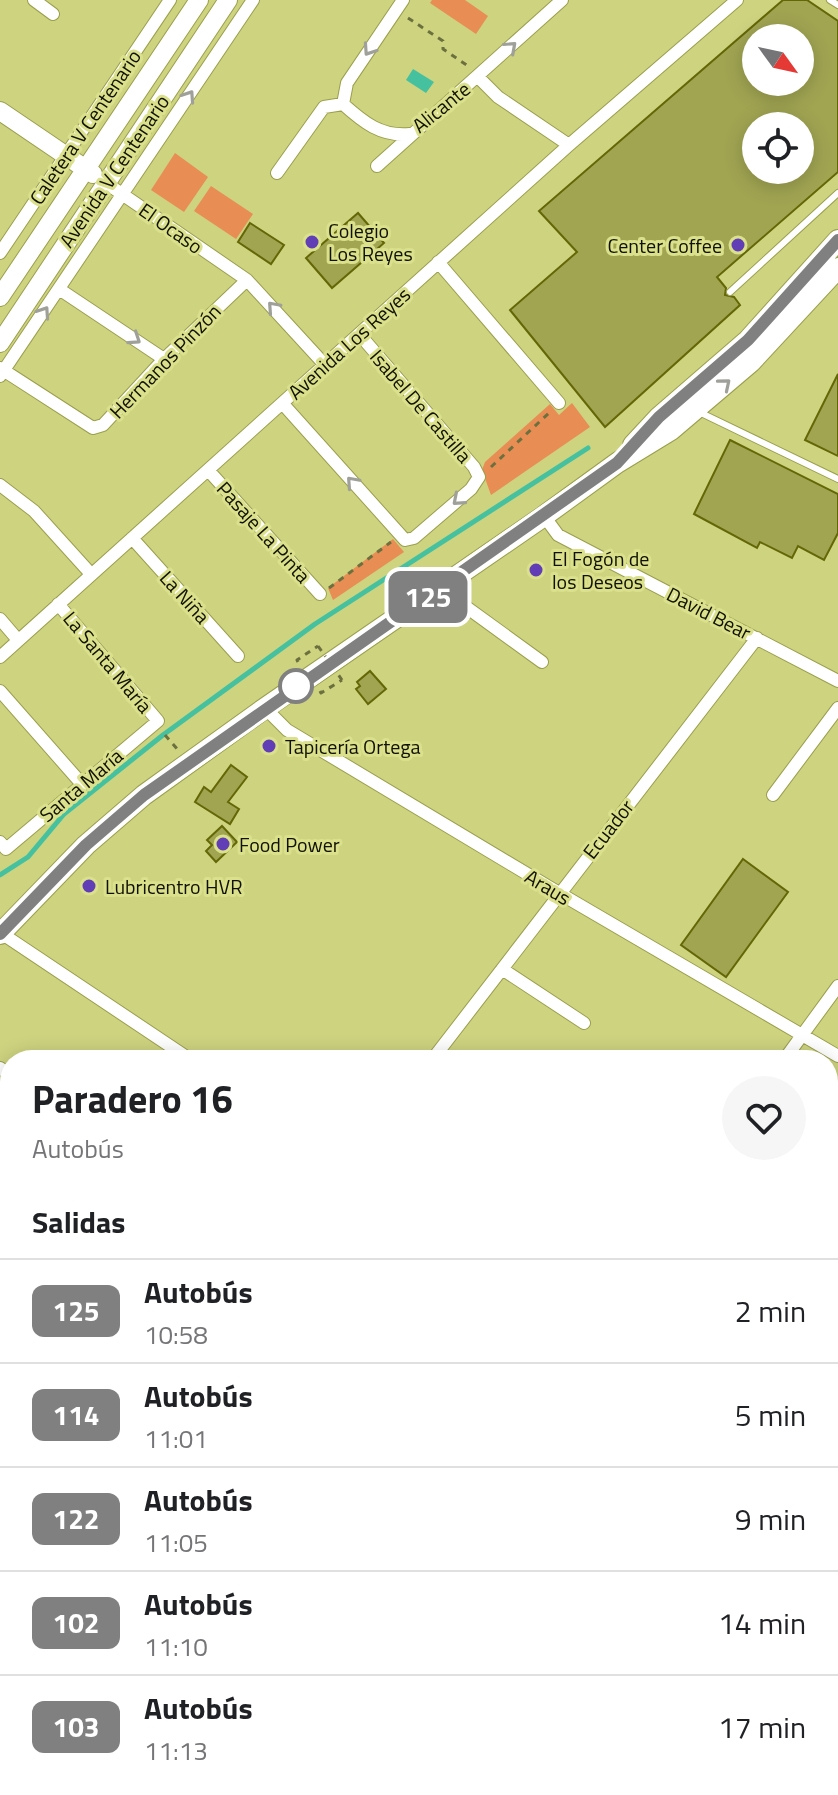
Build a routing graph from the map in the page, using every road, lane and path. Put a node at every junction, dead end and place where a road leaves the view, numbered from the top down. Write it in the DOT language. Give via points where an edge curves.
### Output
graph roads {
  1 [pos="34,0"];
  2 [pos="170,0"];
  3 [pos="199,0"];
  4 [pos="228,0"];
  5 [pos="253,0"];
  6 [pos="562,0"];
  7 [pos="737,0"];
  8 [pos="830,0"];
  9 [pos="400,5"];
  10 [pos="838,5"];
  11 [pos="53,14"];
  12 [pos="478,77"];
  13 [pos="343,104"];
  14 [pos="0,111"];
  15 [pos="410,134"];
  16 [pos="569,145"];
  17 [pos="65,156"];
  18 [pos="377,166"];
  19 [pos="85,169"];
  20 [pos="277,173"];
  21 [pos="106,183"];
  22 [pos="838,193"];
  23 [pos="123,194"];
  24 [pos="838,240"];
  25 [pos="0,253"];
  26 [pos="438,262"];
  27 [pos="838,268"];
  28 [pos="247,280"];
  29 [pos="59,289"];
  30 [pos="730,292"];
  31 [pos="0,297"];
  32 [pos="360,335"];
  33 [pos="0,343"];
  34 [pos="164,359"];
  35 [pos="325,365"];
  36 [pos="1,372"];
  37 [pos="559,403"];
  38 [pos="283,404"];
  39 [pos="694,410"];
  40 [pos="617,463"];
  41 [pos="208,470"];
  42 [pos="479,477"];
  43 [pos="838,479"];
  44 [pos="0,485"];
  45 [pos="544,516"];
  46 [pos="402,537"];
  47 [pos="132,538"];
  48 [pos="91,574"];
  49 [pos="440,588"];
  50 [pos="320,594"];
  51 [pos="58,604"];
  52 [pos="0,619"];
  53 [pos="757,638"];
  54 [pos="18,640"];
  55 [pos="238,656"];
  56 [pos="0,657"];
  57 [pos="297,660"];
  58 [pos="542,662"];
  59 [pos="838,681"];
  60 [pos="0,691"];
  61 [pos="321,693"];
  62 [pos="265,708"];
  63 [pos="838,708"];
  64 [pos="159,725"];
  65 [pos="176,748"];
  66 [pos="81,783"];
  67 [pos="773,795"];
  68 [pos="3,846"];
  69 [pos="559,893"];
  70 [pos="0,933"];
  71 [pos="502,969"];
  72 [pos="838,986"];
  73 [pos="584,1023"];
  74 [pos="802,1036"];
  75 [pos="176,1050"];
  76 [pos="440,1050"];
  77 [pos="792,1050"];
  78 [pos="827,1050"];
  1 -- 11 [label="street"];
  2 -- 17 [label="street, Caletera V Centenario"];
  3 -- 19 [label="main road, Avenida V Centenario"];
  4 -- 21 [label="main road, Avenida V Centenario"];
  23 -- 5 [label="street, one-way"];
  12 -- 6 [label="street, Alicante, one-way"];
  7 -- 16 [label="street, Avenida Los Reyes"];
  8 -- 10 [label="lane"];
  9 -- 12 [label="path"];
  9 -- 13 [label="street, one-way" via="347,83"];
  12 -- 15 [label="street, Alicante"];
  12 -- 16 [label="street, Alicante" via="498,97"];
  13 -- 15 [label="street, Alicante" via="365,125 394,136"];
  13 -- 20 [label="street" via="324,107"];
  14 -- 17 [label="main road, El Ocaso"];
  15 -- 18 [label="street"];
  16 -- 26 [label="street, Avenida Los Reyes"];
  17 -- 19 [label="main road, El Ocaso"];
  17 -- 25 [label="street, Caletera V Centenario"];
  19 -- 21 [label="main road, El Ocaso"];
  19 -- 31 [label="main road, Avenida V Centenario"];
  21 -- 23 [label="street, El Ocaso"];
  21 -- 33 [label="main road, Avenida V Centenario"];
  22 -- 30 [label="lane"];
  23 -- 28 [label="street, El Ocaso"];
  23 -- 29 [label="street"];
  24 -- 40 [label="main road" via="748,340 659,417"];
  26 -- 32 [label="street, Avenida Los Reyes"];
  26 -- 37 [label="street"];
  39 -- 27 [label="main road, one-way" via="751,362"];
  28 -- 34 [label="street, Hermanos Pinzón"];
  35 -- 28 [label="street, El Ocaso, one-way"];
  29 -- 34 [label="street, one-way"];
  36 -- 29 [label="street, one-way"];
  32 -- 35 [label="street, Avenida Los Reyes"];
  32 -- 42 [label="street, Isabel De Castilla"];
  34 -- 36 [label="street, Hermanos Pinzón" via="103,425 93,428"];
  35 -- 38 [label="street, Avenida Los Reyes"];
  37 -- 42 [label="path"];
  38 -- 41 [label="street, Avenida Los Reyes"];
  46 -- 38 [label="street, one-way"];
  39 -- 40 [label="main road"];
  39 -- 43 [label="lane"];
  40 -- 45 [label="main road"];
  41 -- 47 [label="street, Avenida Los Reyes"];
  41 -- 50 [label="street, Pasaje La Pinta"];
  42 -- 46 [label="street, Isabel De Castilla, one-way" via="414,538"];
  44 -- 48 [label="street" via="34,511"];
  45 -- 49 [label="main road"];
  45 -- 53 [label="street, David Bear" via="558,535"];
  46 -- 50 [label="path"];
  47 -- 48 [label="street, Avenida Los Reyes"];
  47 -- 55 [label="street, La Niña"];
  48 -- 51 [label="street, Avenida Los Reyes"];
  49 -- 58 [label="street"];
  49 -- 62 [label="main road"];
  51 -- 54 [label="street, Avenida Los Reyes"];
  51 -- 64 [label="street, La Santa María"];
  52 -- 54 [label="street"];
  53 -- 59 [label="street, David Bear"];
  53 -- 69 [label="street, Ecuador"];
  54 -- 56 [label="street, Avenida Los Reyes"];
  57 -- 61 [label="path, bridge" via="318,646 342,680"];
  60 -- 66 [label="street"];
  62 -- 69 [label="street, Araus" via="287,730"];
  62 -- 70 [label="main road" via="144,795 86,845"];
  63 -- 67 [label="street"];
  64 -- 65 [label="path"];
  64 -- 66 [label="street, Santa María"];
  66 -- 68 [label="street, Santa María"];
  69 -- 71 [label="street, Ecuador"];
  69 -- 74 [label="street, Araus"];
  70 -- 75 [label="street"];
  71 -- 73 [label="street"];
  71 -- 76 [label="street, Ecuador"];
  72 -- 74 [label="street"];
  74 -- 77 [label="street"];
  74 -- 78 [label="street, Araus"];
}
